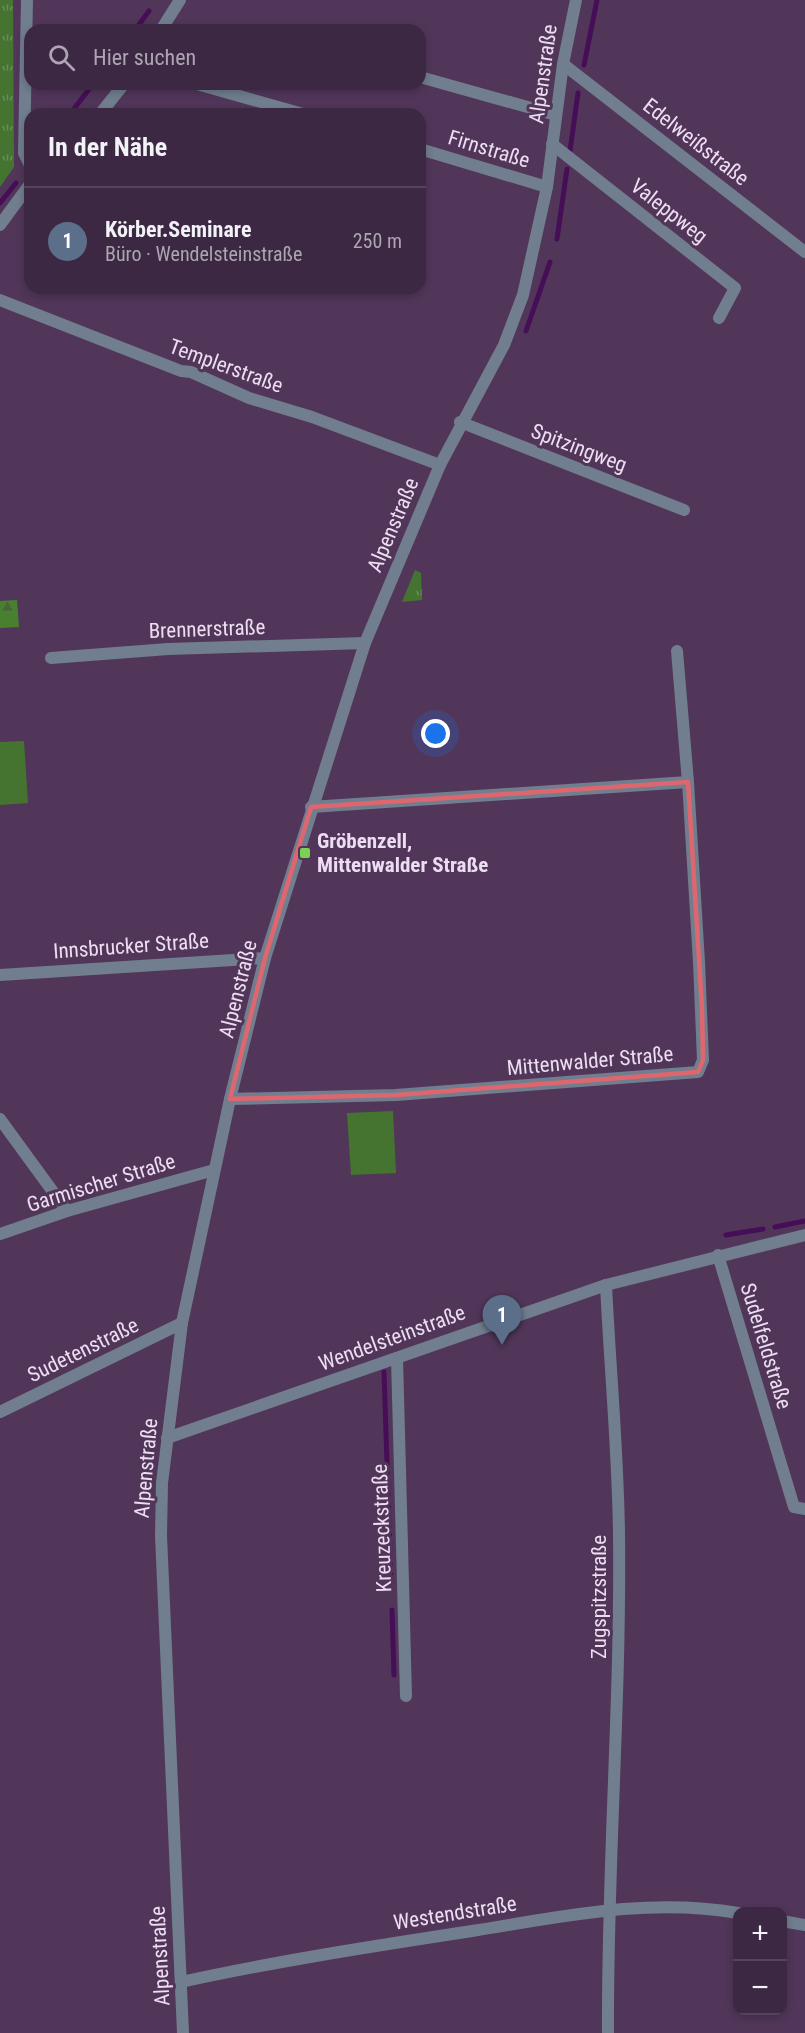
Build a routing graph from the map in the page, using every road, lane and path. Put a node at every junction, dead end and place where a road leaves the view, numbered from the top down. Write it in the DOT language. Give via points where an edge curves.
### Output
graph roads {
  1 [pos="27,0"];
  2 [pos="180,0"];
  3 [pos="576,0"];
  4 [pos="27,24"];
  5 [pos="165,24"];
  6 [pos="563,64"];
  7 [pos="426,79"];
  8 [pos="25,90"];
  9 [pos="119,90"];
  10 [pos="218,90"];
  11 [pos="25,108"];
  12 [pos="105,108"];
  13 [pos="282,108"];
  14 [pos="556,115"];
  15 [pos="552,144"];
  16 [pos="426,151"];
  17 [pos="547,187"];
  18 [pos="24,192"];
  19 [pos="0,225"];
  20 [pos="805,252"];
  21 [pos="0,300"];
  22 [pos="719,318"];
  23 [pos="460,422"];
  24 [pos="440,465"];
  25 [pos="684,510"];
  26 [pos="364,643"];
  27 [pos="677,651"];
  28 [pos="51,658"];
  29 [pos="688,782"];
  30 [pos="311,807"];
  31 [pos="265,958"];
  32 [pos="0,975"];
  33 [pos="230,1099"];
  34 [pos="0,1119"];
  35 [pos="214,1170"];
  36 [pos="67,1211"];
  37 [pos="0,1234"];
  38 [pos="805,1235"];
  39 [pos="718,1255"];
  40 [pos="606,1285"];
  41 [pos="183,1323"];
  42 [pos="397,1358"];
  43 [pos="0,1413"];
  44 [pos="167,1438"];
  45 [pos="805,1509"];
  46 [pos="406,1696"];
  47 [pos="607,1909"];
  48 [pos="733,1913"];
  49 [pos="787,1922"];
  50 [pos="805,1925"];
  51 [pos="181,1982"];
  52 [pos="183,2033"];
  53 [pos="608,2033"];
  1 -- 4 [label="street"];
  2 -- 5 [label="street"];
  3 -- 6 [label="street, Alpenstraße"];
  6 -- 14 [label="street, Alpenstraße"];
  6 -- 20 [label="street, Edelweißstraße"];
  7 -- 14 [label="street"];
  8 -- 11 [label="street"];
  9 -- 12 [label="street"];
  10 -- 13 [label="street"];
  14 -- 15 [label="street, Alpenstraße"];
  15 -- 17 [label="street, Alpenstraße"];
  15 -- 22 [label="street, Valeppweg" via="735,288"];
  16 -- 17 [label="street, Firnstraße"];
  17 -- 23 [label="street, Alpenstraße" via="523,295 504,345"];
  18 -- 19 [label="street"];
  21 -- 24 [label="street, Templerstraße" via="249,398"];
  23 -- 24 [label="street, Alpenstraße"];
  23 -- 25 [label="street, Spitzingweg"];
  24 -- 26 [label="street, Alpenstraße"];
  26 -- 28 [label="street, Brennerstraße" via="168,649"];
  26 -- 30 [label="street, Alpenstraße"];
  27 -- 29 [label="street, Mittenwalder Straße"];
  29 -- 30 [label="street"];
  29 -- 33 [label="street, Mittenwalder Straße" via="702,1008 703,1060 698,1072 396,1095"];
  30 -- 31 [label="street, Alpenstraße"];
  31 -- 32 [label="street, Innsbrucker Straße"];
  31 -- 33 [label="street, Alpenstraße"];
  33 -- 35 [label="street, Alpenstraße"];
  34 -- 36 [label="street"];
  35 -- 36 [label="street, Garmischer Straße"];
  35 -- 41 [label="street, Alpenstraße"];
  36 -- 37 [label="street, Garmischer Straße"];
  38 -- 39 [label="street, Wendelsteinstraße"];
  39 -- 40 [label="street, Wendelsteinstraße"];
  39 -- 45 [label="street, Sudelfeldstraße" via="794,1507"];
  40 -- 42 [label="street, Wendelsteinstraße"];
  40 -- 47 [label="street, Zugspitzstraße" via="619,1533"];
  41 -- 43 [label="street, Sudetenstraße"];
  41 -- 44 [label="street, Alpenstraße"];
  42 -- 44 [label="street, Wendelsteinstraße"];
  42 -- 46 [label="street, Kreuzeckstraße"];
  44 -- 51 [label="street, Alpenstraße" via="161,1536"];
  47 -- 48 [label="street, Westendstraße" via="672,1907"];
  47 -- 51 [label="street, Westendstraße" via="292,1958"];
  47 -- 53 [label="street, Zugspitzstraße"];
  49 -- 50 [label="street"];
  51 -- 52 [label="street, Alpenstraße"];
}
